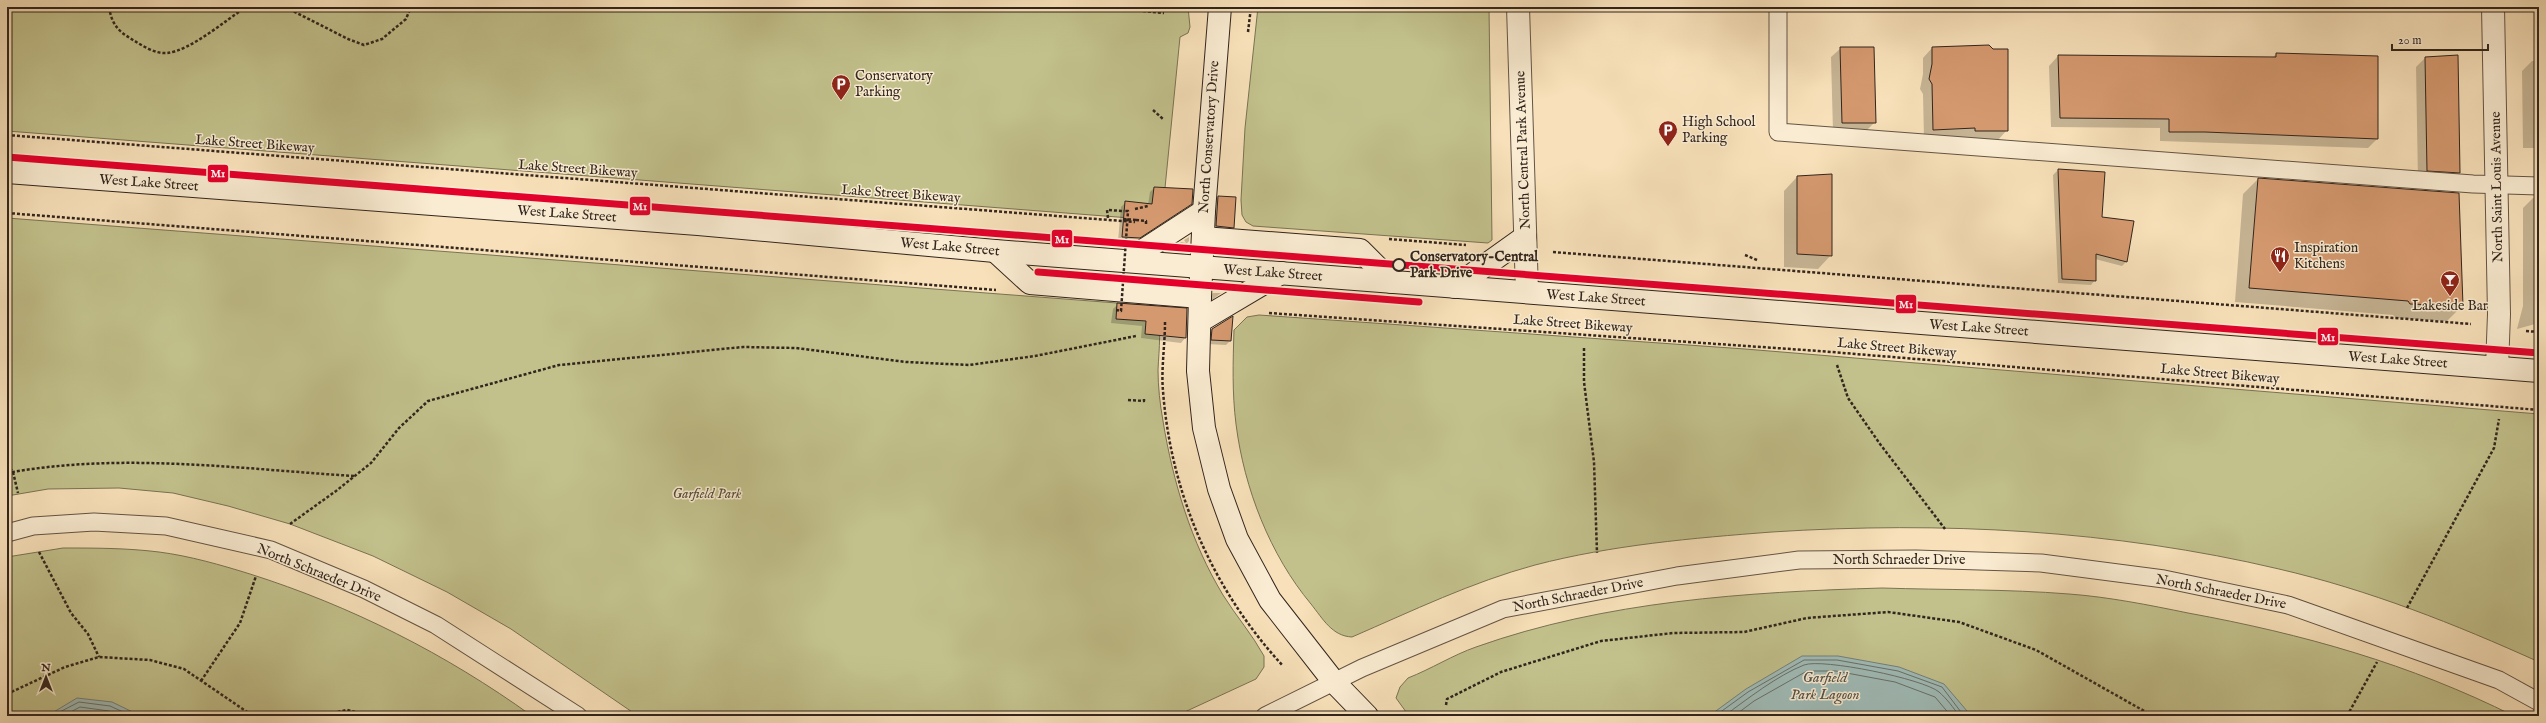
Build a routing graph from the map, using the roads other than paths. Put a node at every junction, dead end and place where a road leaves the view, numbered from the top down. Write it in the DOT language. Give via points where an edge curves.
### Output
graph roads {
  1 [pos="1220,7"];
  2 [pos="1518,7"];
  3 [pos="1778,7"];
  4 [pos="2493,7"];
  5 [pos="7,172"];
  6 [pos="2497,186"];
  7 [pos="2539,186"];
  8 [pos="1204,211"];
  9 [pos="1525,237"];
  10 [pos="1203,238"];
  11 [pos="995,252"];
  12 [pos="1127,261"];
  13 [pos="1202,267"];
  14 [pos="1281,273"];
  15 [pos="1392,282"];
  16 [pos="1455,287"];
  17 [pos="1527,292"];
  18 [pos="1200,297"];
  19 [pos="1200,321"];
  20 [pos="2497,367"];
  21 [pos="2539,371"];
  22 [pos="7,533"];
  23 [pos="1334,682"];
  24 [pos="2539,702"];
  25 [pos="578,716"];
  26 [pos="1265,716"];
  27 [pos="1367,716"];
  1 -- 8 [label="main road, North Conservatory Drive"];
  2 -- 9 [label="main road, North Central Park Avenue"];
  3 -- 6 [label="lane" via="1778,132"];
  4 -- 6 [label="main road, North Saint Louis Avenue"];
  5 -- 11 [label="main road, West Lake Street" via="698,224"];
  6 -- 7 [label="lane"];
  6 -- 20 [label="main road, North Saint Louis Avenue"];
  8 -- 10 [label="main road, North Conservatory Drive"];
  8 -- 12 [label="main road"];
  9 -- 16 [label="main road"];
  9 -- 17 [label="main road, North Central Park Avenue"];
  10 -- 13 [label="main road, North Conservatory Drive"];
  10 -- 15 [label="main road" via="1360,250"];
  11 -- 12 [label="main road, West Lake Street"];
  11 -- 18 [label="main road" via="1030,283"];
  12 -- 13 [label="main road, West Lake Street"];
  13 -- 14 [label="main road, West Lake Street"];
  13 -- 18 [label="main road, North Conservatory Drive"];
  14 -- 15 [label="main road, West Lake Street"];
  14 -- 19 [label="main road"];
  15 -- 16 [label="main road, West Lake Street"];
  16 -- 17 [label="main road, West Lake Street"];
  17 -- 20 [label="main road, West Lake Street"];
  18 -- 19 [label="main road, North Conservatory Drive"];
  19 -- 23 [label="main road, North Conservatory Drive" via="1198,371 1204,428 1221,496 1237,539 1270,600"];
  20 -- 21 [label="main road, West Lake Street"];
  22 -- 25 [label="lane, North Schraeder Drive" via="33,526 94,522 166,526 271,550 364,589 436,625"];
  23 -- 24 [label="lane, North Schraeder Drive" via="1503,609 1677,576 1791,561 1916,559 2041,563 2164,579 2288,605 2499,680"];
  23 -- 26 [label="lane, North Schraeder Drive"];
  23 -- 27 [label="main road, North Conservatory Drive"];
}
